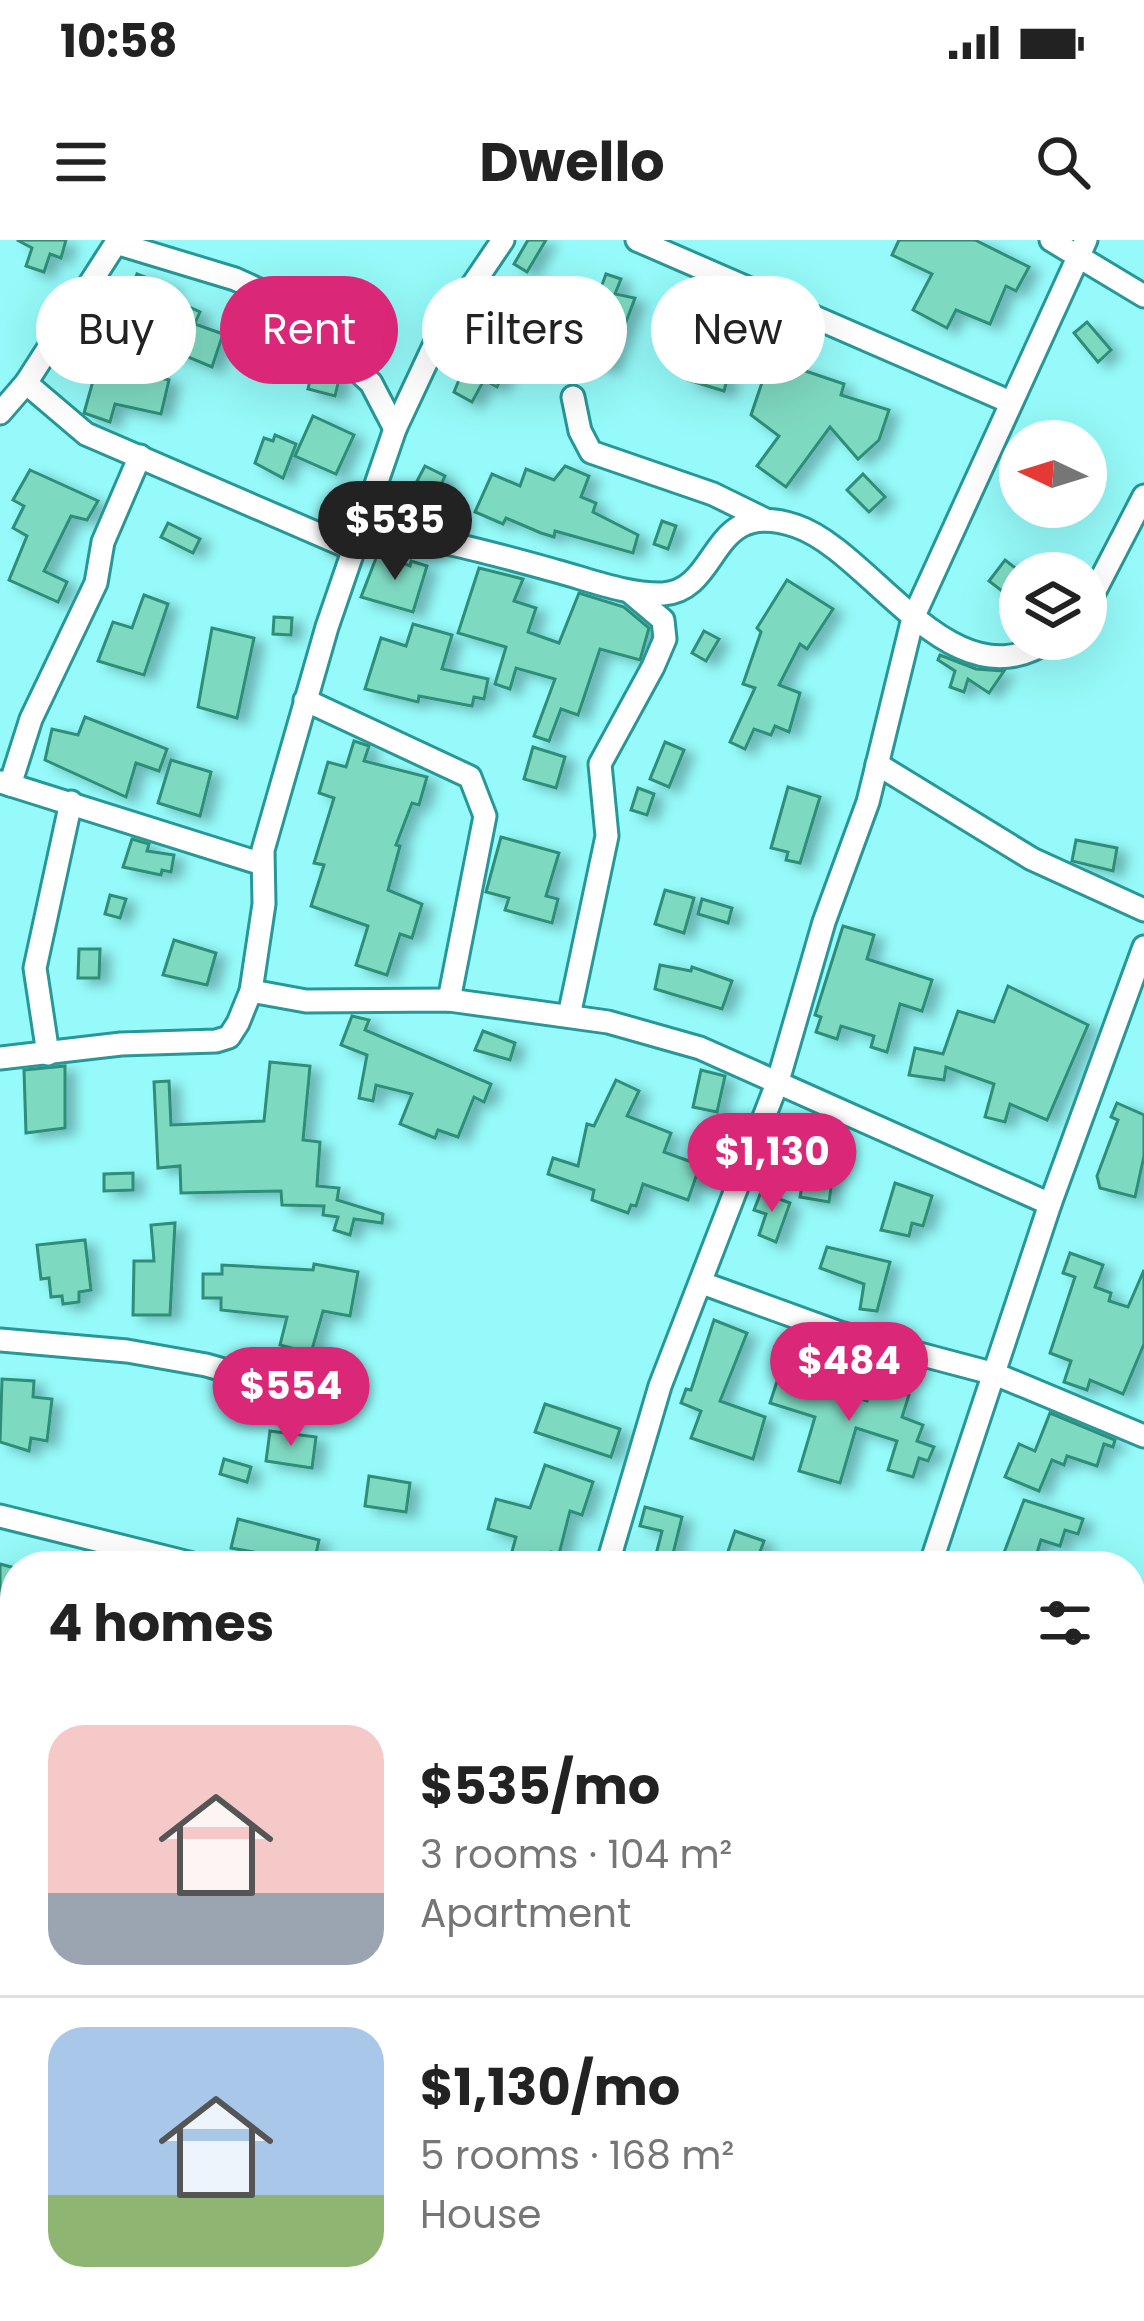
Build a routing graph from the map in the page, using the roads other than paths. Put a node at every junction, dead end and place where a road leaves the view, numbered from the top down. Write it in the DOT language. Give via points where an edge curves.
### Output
graph roads {
  1 [pos="503,240"];
  2 [pos="637,240"];
  3 [pos="1052,240"];
  4 [pos="117,241"];
  5 [pos="1082,248"];
  6 [pos="1144,296"];
  7 [pos="26,383"];
  8 [pos="573,397"];
  9 [pos="1010,402"];
  10 [pos="0,413"];
  11 [pos="394,429"];
  12 [pos="140,456"];
  13 [pos="1144,496"];
  14 [pos="764,519"];
  15 [pos="357,539"];
  16 [pos="1107,567"];
  17 [pos="628,591"];
  18 [pos="913,618"];
  19 [pos="999,654"];
  20 [pos="304,700"];
  21 [pos="877,764"];
  22 [pos="5,783"];
  23 [pos="71,802"];
  24 [pos="262,864"];
  25 [pos="1144,910"];
  26 [pos="1144,947"];
  27 [pos="251,991"];
  28 [pos="449,1000"];
  29 [pos="569,1016"];
  30 [pos="48,1054"];
  31 [pos="0,1058"];
  32 [pos="778,1081"];
  33 [pos="1050,1204"];
  34 [pos="702,1282"];
  35 [pos="0,1340"];
  36 [pos="995,1374"];
  37 [pos="312,1394"];
  38 [pos="1144,1436"];
  39 [pos="0,1516"];
  40 [pos="121,1551"];
  41 [pos="611,1551"];
  42 [pos="935,1551"];
  1 -- 11 [label="street" via="440,333"];
  2 -- 9 [label="street"];
  3 -- 5 [label="street"];
  4 -- 7 [label="street"];
  4 -- 11 [label="street" via="305,311 371,383"];
  5 -- 6 [label="street"];
  5 -- 9 [label="street"];
  7 -- 10 [label="street"];
  7 -- 12 [label="street" via="86,434"];
  8 -- 14 [label="street" via="591,452"];
  9 -- 18 [label="street"];
  11 -- 15 [label="street"];
  12 -- 15 [label="street"];
  12 -- 22 [label="street" via="103,542 95,583"];
  13 -- 16 [label="street"];
  14 -- 17 [label="street" via="726,534 679,590"];
  14 -- 18 [label="street" via="812,533"];
  15 -- 17 [label="street" via="464,546"];
  15 -- 20 [label="street"];
  17 -- 29 [label="street" via="663,620 664,639 626,724 604,748 598,786 608,836"];
  18 -- 19 [label="street" via="975,652"];
  18 -- 21 [label="street"];
  20 -- 24 [label="street"];
  20 -- 28 [label="street" via="470,777 482,796 485,816"];
  21 -- 25 [label="street" via="1020,852"];
  21 -- 32 [label="street"];
  22 -- 23 [label="street"];
  23 -- 24 [label="street"];
  23 -- 30 [label="street" via="34,974"];
  24 -- 27 [label="street"];
  26 -- 33 [label="street"];
  27 -- 28 [label="street" via="306,1001"];
  27 -- 30 [label="street" via="229,1036 215,1041"];
  28 -- 29 [label="street"];
  29 -- 32 [label="street" via="700,1048"];
  30 -- 31 [label="street"];
  32 -- 33 [label="street"];
  32 -- 34 [label="street"];
  33 -- 36 [label="street"];
  34 -- 36 [label="street" via="840,1333"];
  34 -- 41 [label="street" via="660,1386"];
  35 -- 37 [label="street" via="128,1351"];
  36 -- 38 [label="street"];
  36 -- 42 [label="street"];
  39 -- 40 [label="street"];
}
